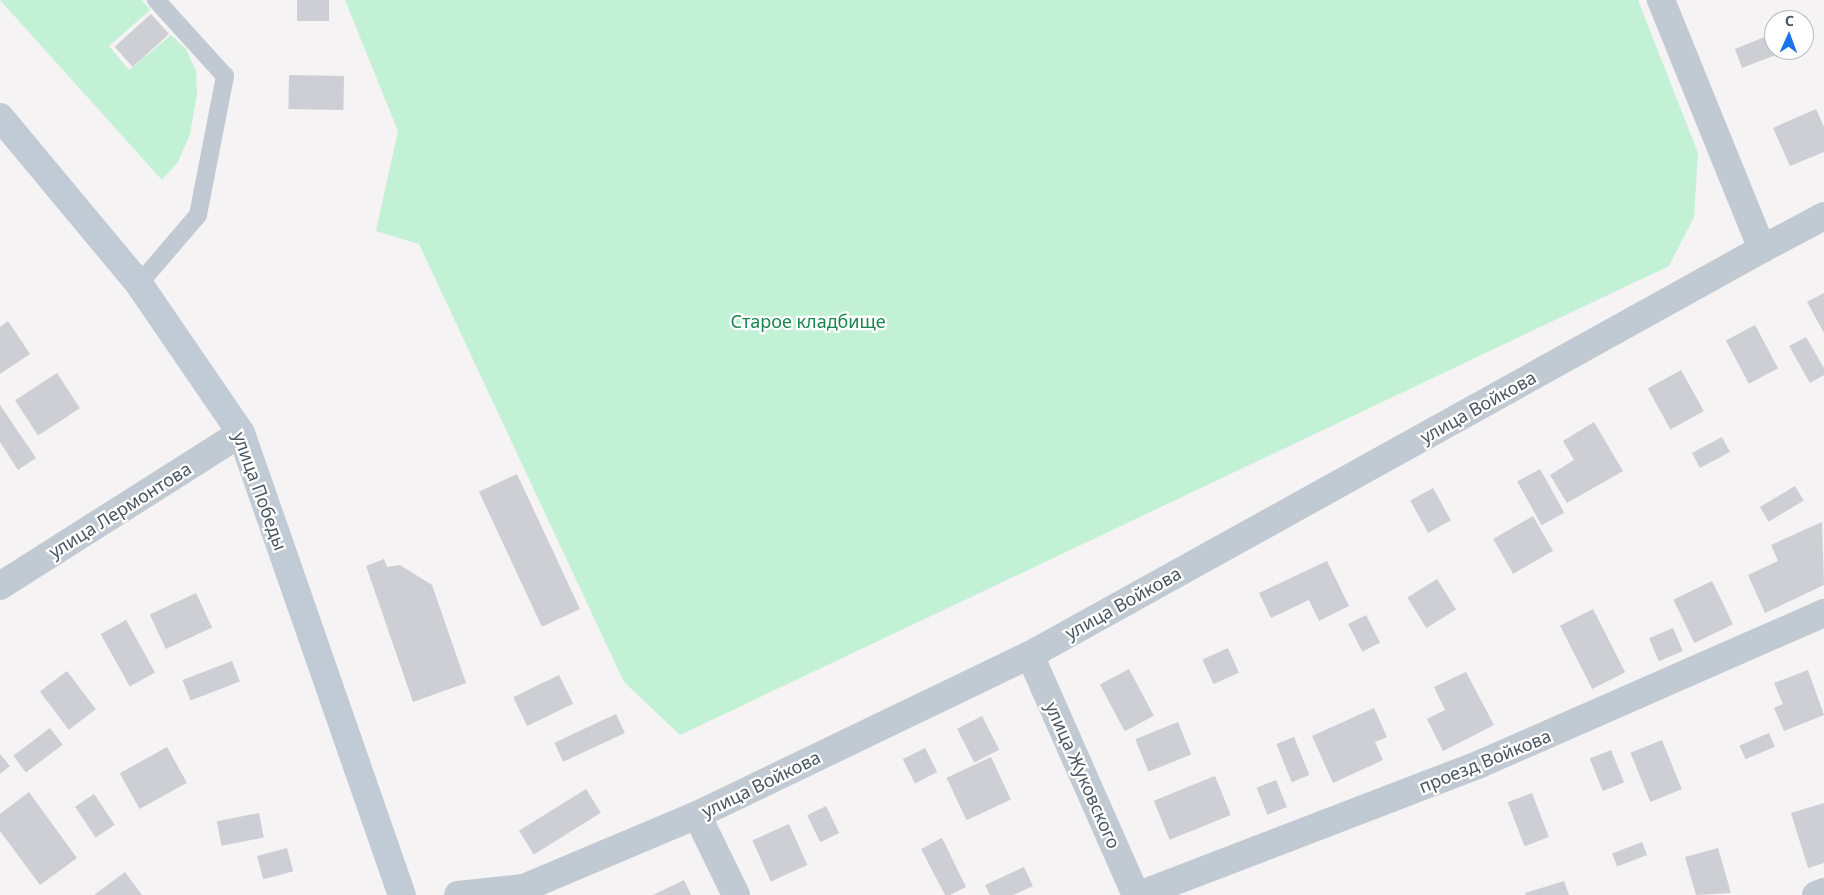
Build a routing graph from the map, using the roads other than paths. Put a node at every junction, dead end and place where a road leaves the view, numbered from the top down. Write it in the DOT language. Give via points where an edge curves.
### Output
graph roads {
  1 [pos="156,0"];
  2 [pos="1660,0"];
  3 [pos="0,118"];
  4 [pos="1824,216"];
  5 [pos="1762,249"];
  6 [pos="139,284"];
  7 [pos="241,433"];
  8 [pos="0,586"];
  9 [pos="1824,613"];
  10 [pos="1030,655"];
  11 [pos="697,815"];
  12 [pos="1824,892"];
  13 [pos="402,895"];
  14 [pos="458,895"];
  15 [pos="736,895"];
  16 [pos="1138,895"];
  17 [pos="1816,895"];
  1 -- 6 [label="lane" via="225,76 198,215"];
  2 -- 5 [label="street"];
  3 -- 6 [label="street, улица Победы"];
  4 -- 5 [label="street, улица Войкова"];
  5 -- 10 [label="street, улица Войкова"];
  6 -- 7 [label="street, улица Победы"];
  7 -- 8 [label="street, улица Лермонтова"];
  7 -- 13 [label="street, улица Победы"];
  9 -- 16 [label="street, проезд Войкова" via="1480,764"];
  10 -- 11 [label="street, улица Войкова"];
  10 -- 16 [label="street, улица Жуковского"];
  11 -- 14 [label="street, улица Войкова" via="524,888"];
  11 -- 15 [label="street"];
  12 -- 17 [label="street"];
}
